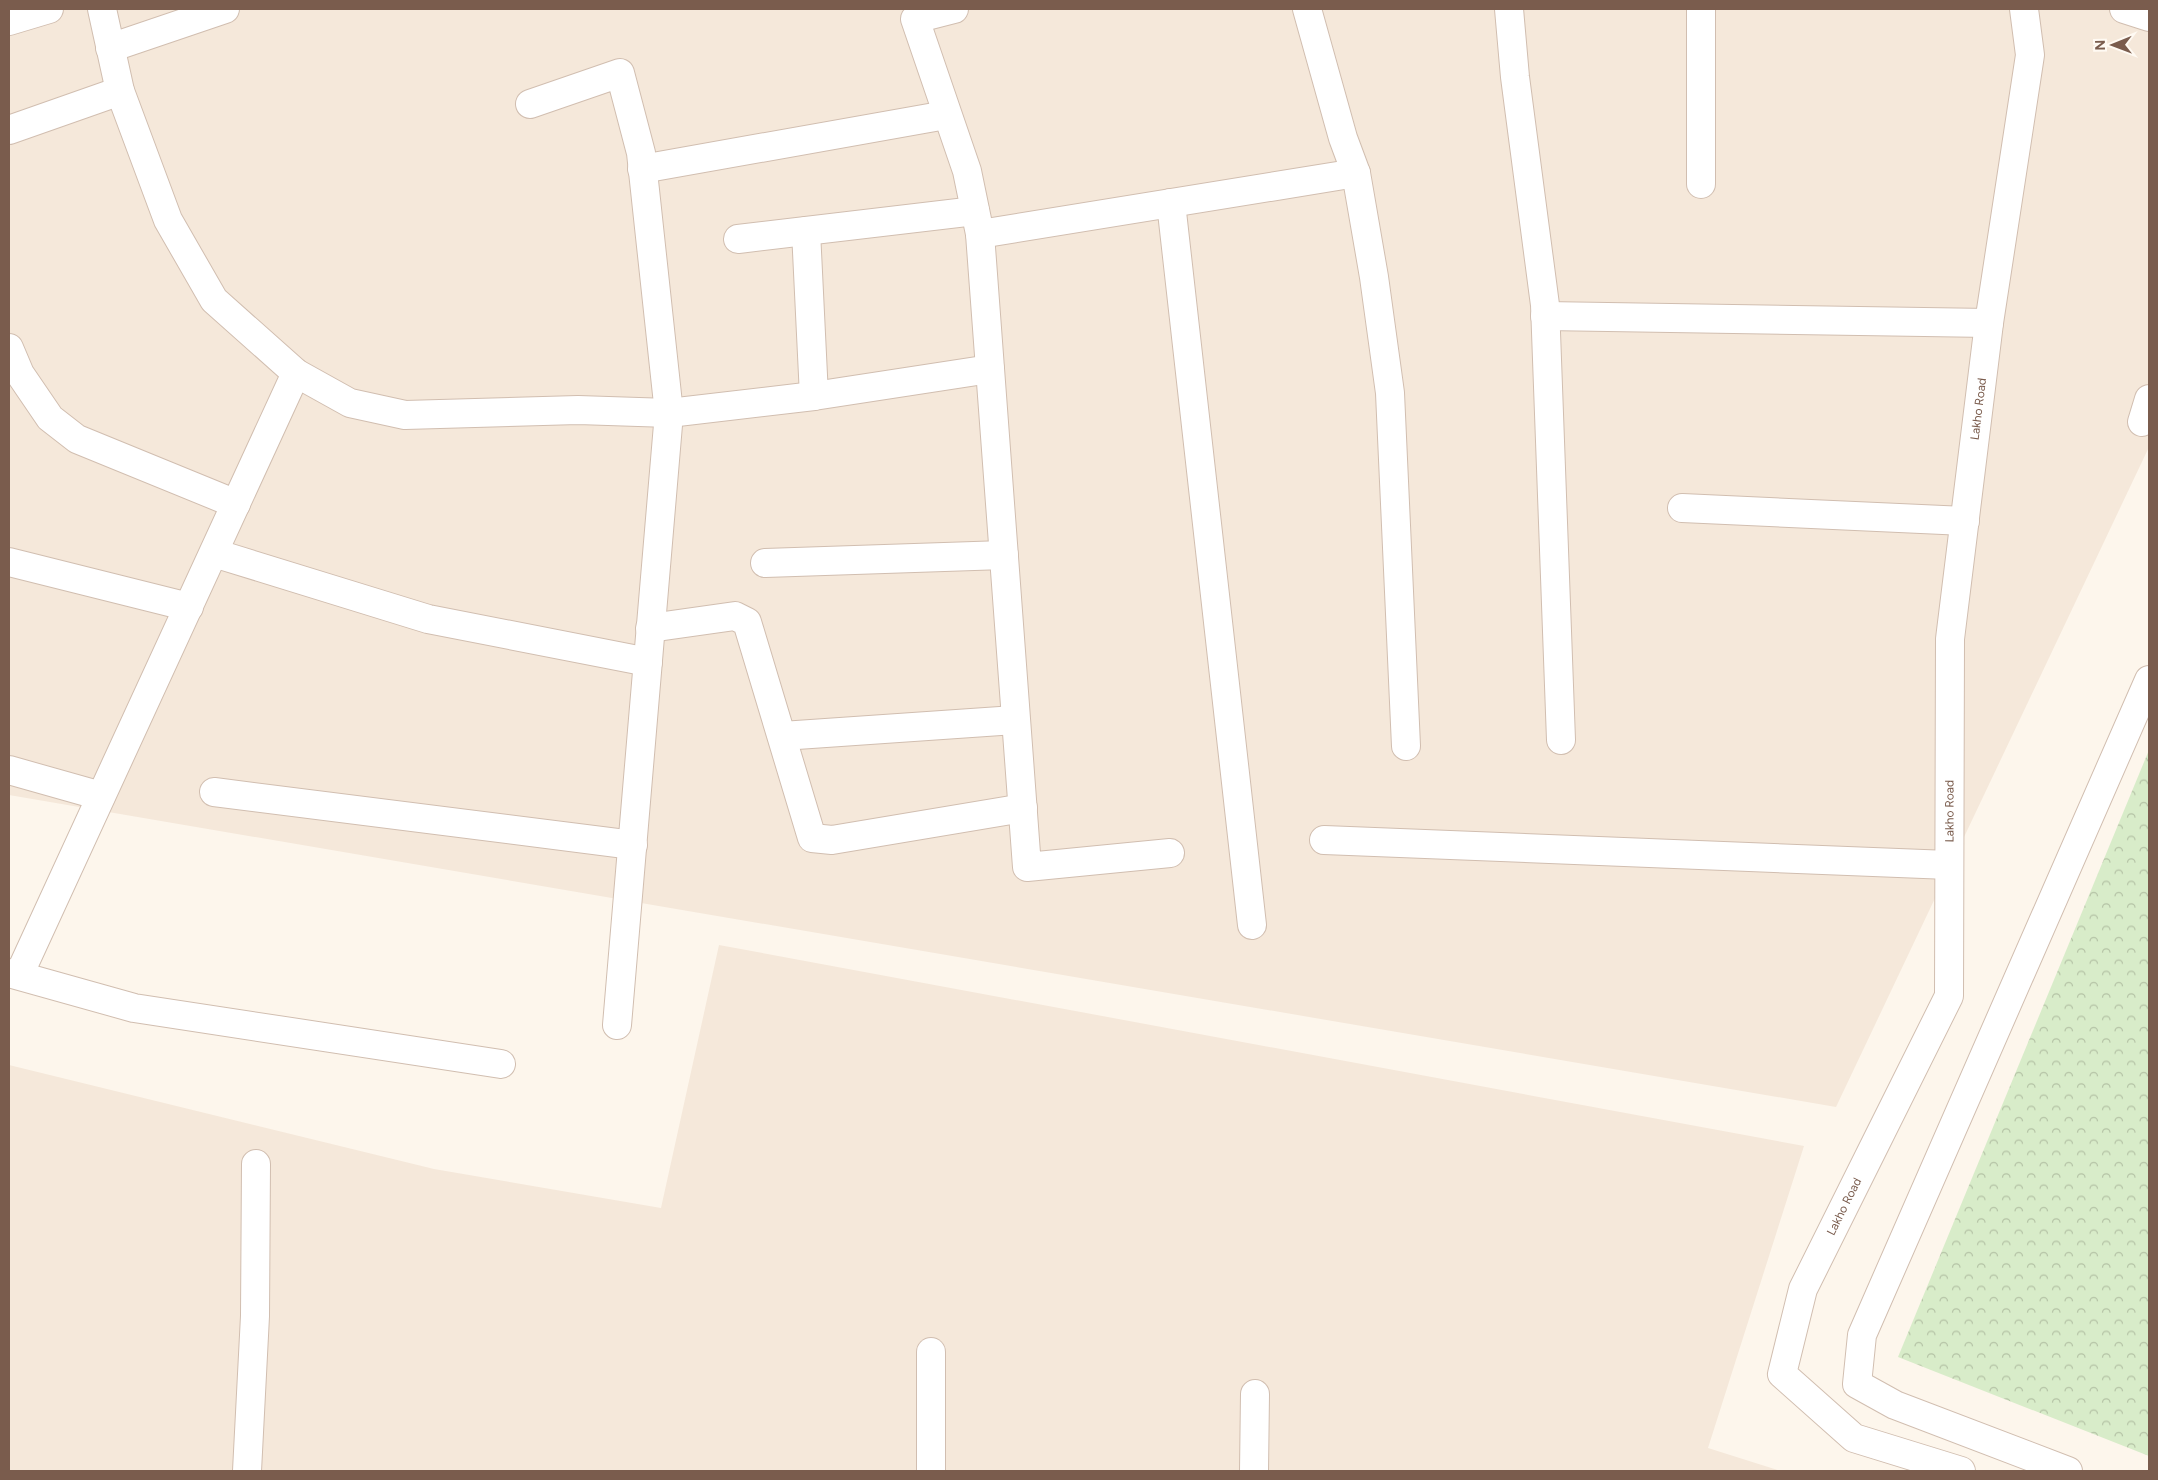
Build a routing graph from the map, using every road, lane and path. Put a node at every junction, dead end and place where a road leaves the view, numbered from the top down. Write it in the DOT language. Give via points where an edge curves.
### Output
graph roads {
  1 [pos="49,9"];
  2 [pos="102,9"];
  3 [pos="225,9"];
  4 [pos="954,9"];
  5 [pos="1307,9"];
  6 [pos="1509,9"];
  7 [pos="1701,9"];
  8 [pos="2024,9"];
  9 [pos="2124,9"];
  10 [pos="2149,17"];
  11 [pos="9,21"];
  12 [pos="110,48"];
  13 [pos="120,92"];
  14 [pos="530,104"];
  15 [pos="946,115"];
  16 [pos="9,130"];
  17 [pos="642,169"];
  18 [pos="1356,173"];
  19 [pos="1701,184"];
  20 [pos="1170,203"];
  21 [pos="978,222"];
  22 [pos="806,231"];
  23 [pos="738,239"];
  24 [pos="1545,316"];
  25 [pos="1989,323"];
  26 [pos="9,348"];
  27 [pos="990,369"];
  28 [pos="296,373"];
  29 [pos="814,396"];
  30 [pos="669,413"];
  31 [pos="236,504"];
  32 [pos="1682,508"];
  33 [pos="1965,521"];
  34 [pos="214,552"];
  35 [pos="1004,555"];
  36 [pos="9,562"];
  37 [pos="765,563"];
  38 [pos="188,606"];
  39 [pos="650,628"];
  40 [pos="648,662"];
  41 [pos="2149,680"];
  42 [pos="1015,720"];
  43 [pos="782,736"];
  44 [pos="1561,740"];
  45 [pos="1406,746"];
  46 [pos="9,770"];
  47 [pos="214,792"];
  48 [pos="101,796"];
  49 [pos="1023,808"];
  50 [pos="1324,840"];
  51 [pos="633,845"];
  52 [pos="1170,853"];
  53 [pos="1949,865"];
  54 [pos="1252,926"];
  55 [pos="14,974"];
  56 [pos="618,1025"];
  57 [pos="502,1064"];
  58 [pos="256,1164"];
  59 [pos="931,1352"];
  60 [pos="1255,1394"];
  61 [pos="247,1471"];
  62 [pos="931,1471"];
  63 [pos="1254,1471"];
  64 [pos="1961,1471"];
  65 [pos="2068,1471"];
  1 -- 11 [label="street"];
  2 -- 12 [label="street"];
  3 -- 12 [label="street"];
  4 -- 15 [label="street" via="915,19"];
  5 -- 18 [label="street"];
  6 -- 24 [label="street" via="1514,77"];
  7 -- 19 [label="street"];
  8 -- 25 [label="street, Lakho Road" via="2030,56"];
  9 -- 10 [label="street"];
  12 -- 13 [label="street"];
  13 -- 16 [label="street"];
  13 -- 28 [label="street" via="168,220 214,300"];
  14 -- 17 [label="street" via="620,73 641,153"];
  15 -- 17 [label="street"];
  15 -- 21 [label="street" via="967,171"];
  17 -- 30 [label="street"];
  18 -- 20 [label="street"];
  18 -- 45 [label="street" via="1390,394"];
  20 -- 21 [label="street"];
  20 -- 54 [label="street"];
  21 -- 22 [label="street"];
  21 -- 27 [label="street"];
  22 -- 23 [label="street"];
  22 -- 29 [label="street"];
  24 -- 25 [label="street"];
  24 -- 44 [label="street"];
  25 -- 33 [label="street, Lakho Road"];
  26 -- 31 [label="street" via="20,374 50,418 77,439"];
  27 -- 29 [label="street"];
  27 -- 35 [label="street"];
  28 -- 30 [label="street" via="350,403 405,415 578,410"];
  28 -- 31 [label="street"];
  29 -- 30 [label="street"];
  30 -- 39 [label="street"];
  31 -- 34 [label="street"];
  32 -- 33 [label="street"];
  33 -- 53 [label="street, Lakho Road" via="1950,639"];
  34 -- 38 [label="street"];
  34 -- 40 [label="street" via="428,619"];
  35 -- 37 [label="street"];
  35 -- 42 [label="street"];
  36 -- 38 [label="street"];
  38 -- 48 [label="street"];
  39 -- 40 [label="street"];
  39 -- 43 [label="street" via="735,616 747,622"];
  40 -- 51 [label="street"];
  41 -- 65 [label="street" via="1862,1334 1861,1343 1857,1384 1895,1405"];
  42 -- 43 [label="street"];
  42 -- 49 [label="street"];
  43 -- 49 [label="street" via="812,838 832,840"];
  46 -- 48 [label="street"];
  47 -- 51 [label="street"];
  48 -- 55 [label="street"];
  49 -- 52 [label="street" via="1027,867"];
  50 -- 53 [label="street"];
  51 -- 56 [label="street"];
  53 -- 64 [label="street, Lakho Road" via="1949,996 1803,1289 1782,1374 1854,1438"];
  55 -- 57 [label="street" via="134,1008"];
  58 -- 61 [label="street" via="255,1316"];
  59 -- 62 [label="street"];
  60 -- 63 [label="street"];
}
